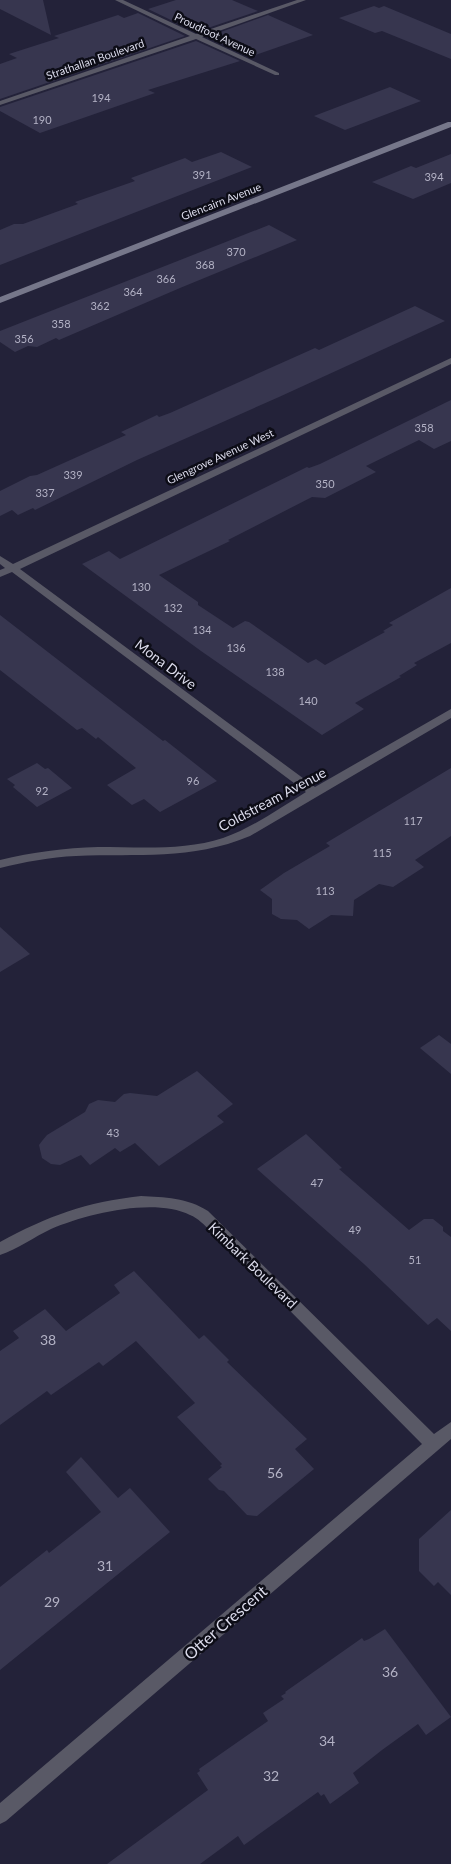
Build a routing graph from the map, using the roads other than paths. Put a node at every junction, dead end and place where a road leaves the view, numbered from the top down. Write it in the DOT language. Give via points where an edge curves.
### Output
graph roads {
  1 [pos="118,0"];
  2 [pos="303,0"];
  3 [pos="197,36"];
  4 [pos="277,74"];
  5 [pos="0,103"];
  6 [pos="451,124"];
  7 [pos="0,300"];
  8 [pos="451,361"];
  9 [pos="0,559"];
  10 [pos="12,568"];
  11 [pos="0,574"];
  12 [pos="451,713"];
  13 [pos="315,794"];
  14 [pos="0,864"];
  15 [pos="0,1249"];
  16 [pos="451,1429"];
  17 [pos="433,1444"];
  18 [pos="0,1815"];
  1 -- 3 [label="street, Proudfoot Avenue"];
  2 -- 3 [label="street, Strathallan Boulevard"];
  3 -- 4 [label="street, Proudfoot Avenue"];
  3 -- 5 [label="street, Strathallan Boulevard"];
  6 -- 7 [label="street, Glencairn Avenue"];
  8 -- 10 [label="street, Glengrove Avenue West"];
  9 -- 10 [label="street, Mona Drive"];
  10 -- 11 [label="street, Glengrove Avenue West"];
  10 -- 13 [label="street, Mona Drive"];
  12 -- 13 [label="street, Coldstream Avenue"];
  13 -- 14 [label="street, Coldstream Avenue" via="234,839 202,848 74,852"];
  15 -- 17 [label="street, Kimbark Boulevard" via="48,1224 125,1204 168,1202 195,1211 216,1227"];
  16 -- 17 [label="street, Otter Crescent"];
  17 -- 18 [label="street, Otter Crescent"];
}
